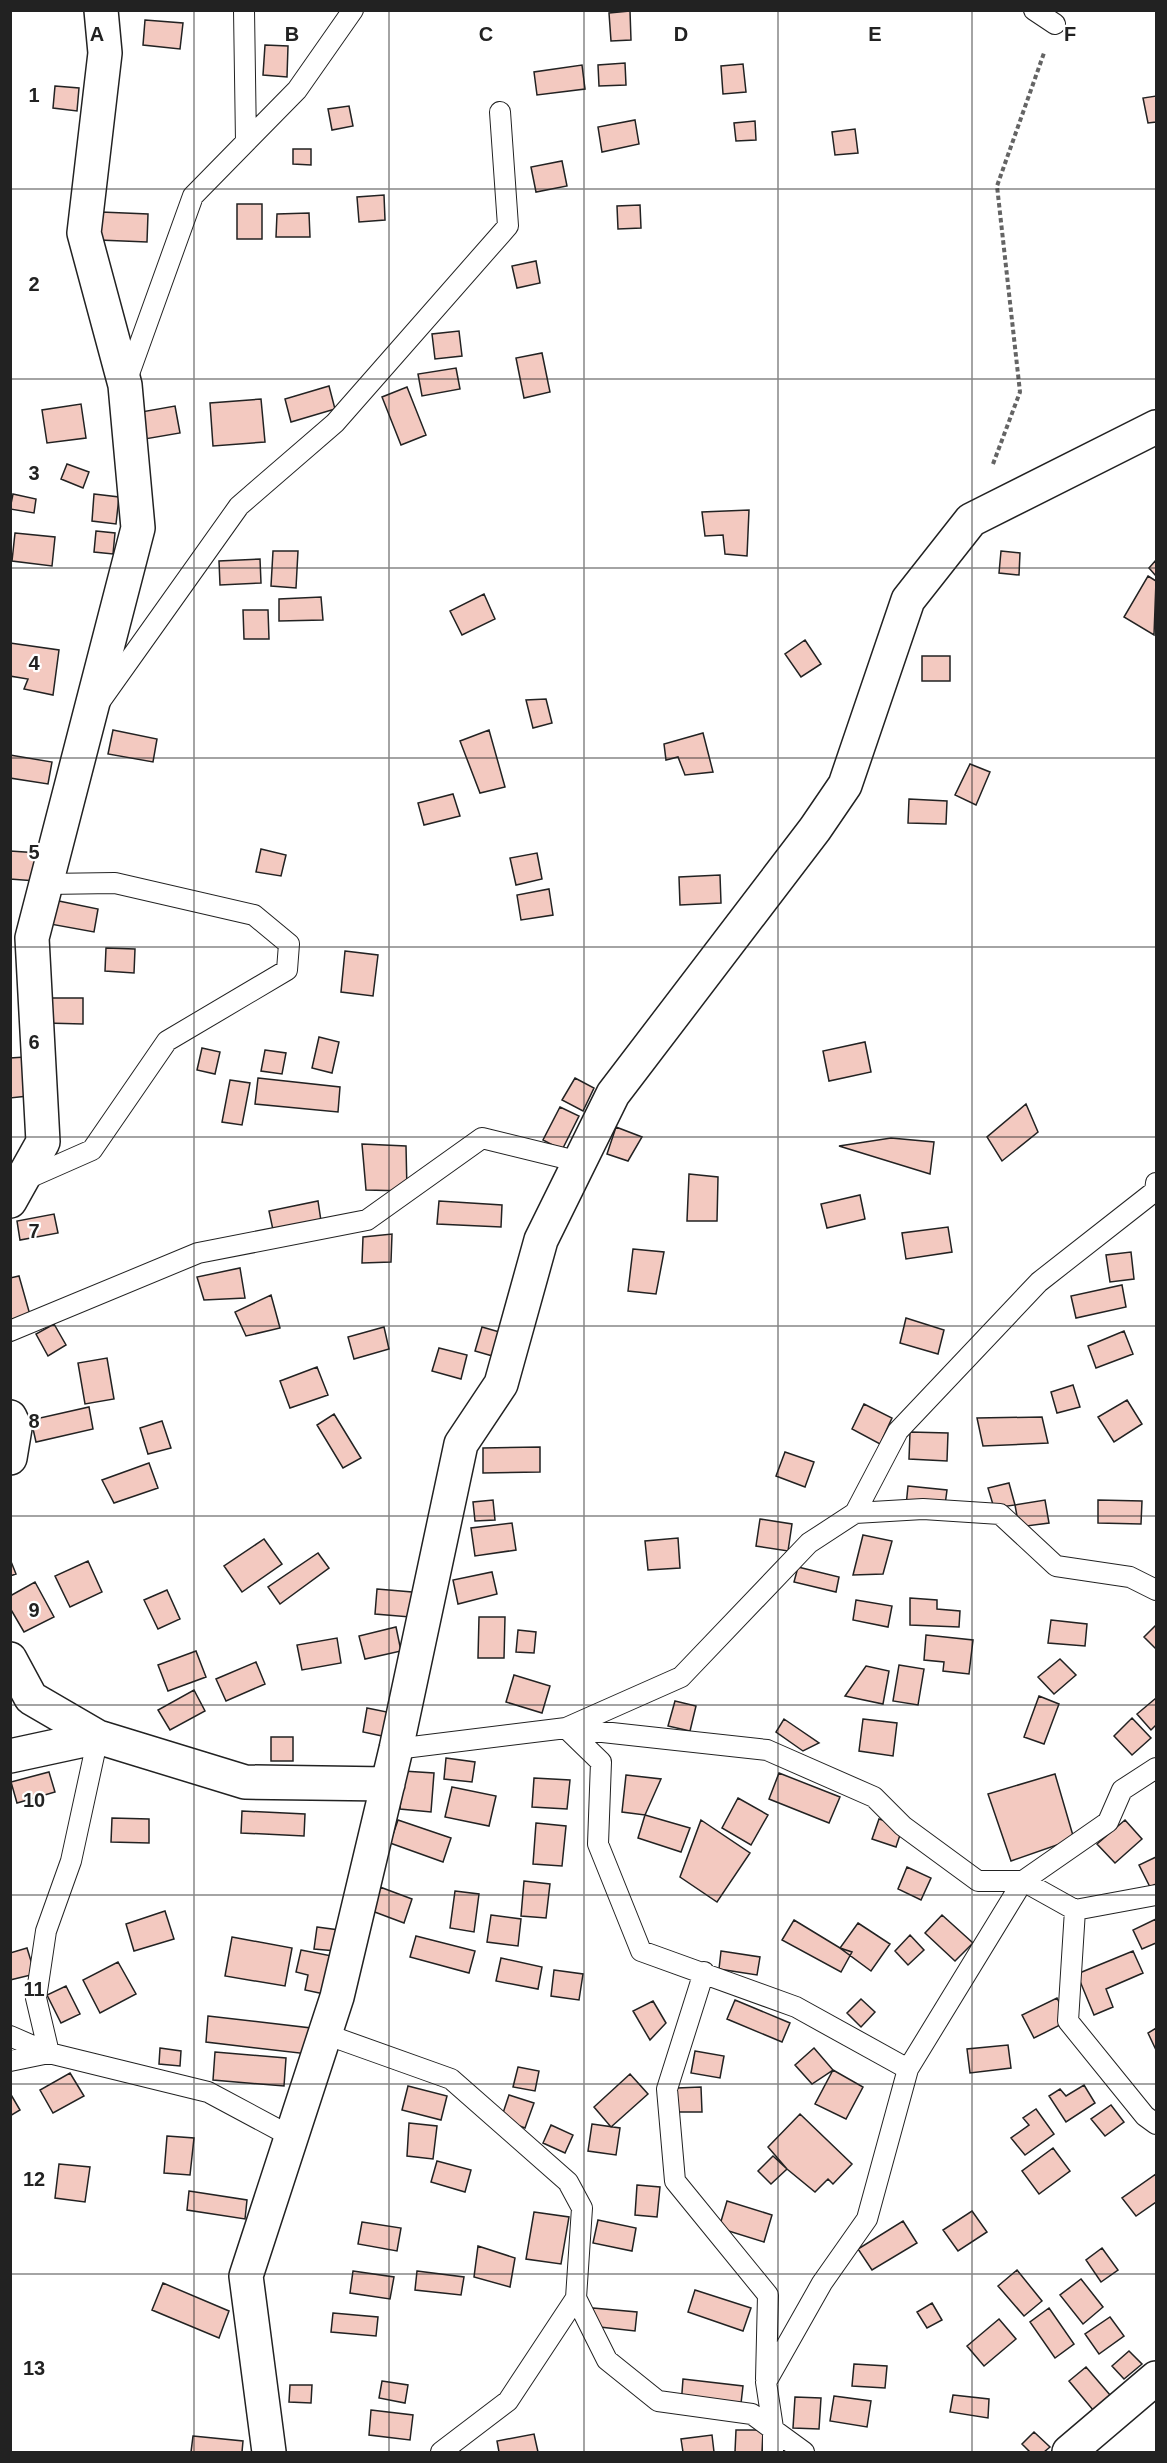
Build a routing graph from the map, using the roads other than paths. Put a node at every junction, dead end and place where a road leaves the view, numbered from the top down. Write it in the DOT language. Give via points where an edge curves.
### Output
graph roads {
  1 [pos="101,10"];
  2 [pos="244,10"];
  3 [pos="353,10"];
  4 [pos="1034,10"];
  5 [pos="1055,24"];
  6 [pos="500,112"];
  7 [pos="246,142"];
  8 [pos="125,385"];
  9 [pos="1156,427"];
  10 [pos="89,716"];
  11 [pos="46,884"];
  12 [pos="21,942"];
  13 [pos="580,1161"];
  14 [pos="1156,1188"];
  15 [pos="16,1191"];
  16 [pos="10,1331"];
  17 [pos="10,1417"];
  18 [pos="10,1458"];
  19 [pos="855,1513"];
  20 [pos="1156,1590"];
  21 [pos="10,1659"];
  22 [pos="566,1728"];
  23 [pos="98,1737"];
  24 [pos="396,1749"];
  25 [pos="10,1756"];
  26 [pos="1156,1768"];
  27 [pos="388,1784"];
  28 [pos="1023,1881"];
  29 [pos="1156,1895"];
  30 [pos="1075,1910"];
  31 [pos="704,1972"];
  32 [pos="325,2034"];
  33 [pos="10,2036"];
  34 [pos="49,2053"];
  35 [pos="10,2061"];
  36 [pos="908,2069"];
  37 [pos="1156,2124"];
  38 [pos="292,2137"];
  39 [pos="576,2298"];
  40 [pos="1156,2378"];
  41 [pos="766,2382"];
  42 [pos="773,2427"];
  43 [pos="269,2452"];
  44 [pos="441,2452"];
  45 [pos="773,2452"];
  46 [pos="804,2452"];
  47 [pos="1070,2452"];
  1 -- 8 [label="street" via="105,53 84,233"];
  2 -- 7 [label="lane"];
  3 -- 7 [label="lane" via="297,90"];
  4 -- 5 [label="lane"];
  6 -- 10 [label="lane" via="508,226 335,423 239,506"];
  7 -- 8 [label="lane" via="193,195"];
  8 -- 10 [label="street" via="138,528"];
  9 -- 13 [label="street" via="971,520 908,600 845,785 614,1094"];
  10 -- 11 [label="street"];
  11 -- 12 [label="street"];
  11 -- 15 [label="lane" via="115,883 254,915 289,944 287,970 167,1041 92,1150"];
  12 -- 15 [label="street" via="44,1142"];
  13 -- 16 [label="lane" via="482,1138 367,1220 198,1253"];
  13 -- 24 [label="street" via="541,1240 501,1384 461,1444"];
  14 -- 19 [label="lane" via="1039,1282 951,1372 898,1431"];
  17 -- 18 [label="street" via="15,1428"];
  19 -- 20 [label="lane" via="923,1509 999,1514 1056,1566 1130,1577"];
  19 -- 22 [label="lane" via="809,1543 681,1677"];
  21 -- 23 [label="street" via="31,1698"];
  22 -- 24 [label="lane"];
  22 -- 28 [label="lane" via="767,1750 874,1797 903,1826 978,1881"];
  22 -- 31 [label="lane" via="602,1762 598,1844 640,1951"];
  23 -- 25 [label="street"];
  23 -- 27 [label="street" via="245,1782"];
  23 -- 34 [label="lane" via="71,1861 46,1931 36,1998"];
  24 -- 27 [label="street"];
  26 -- 28 [label="lane" via="1122,1790 1108,1822"];
  27 -- 32 [label="street"];
  28 -- 30 [label="lane"];
  28 -- 36 [label="lane"];
  29 -- 30 [label="lane"];
  30 -- 37 [label="lane" via="1068,2020 1145,2116"];
  31 -- 36 [label="lane" via="796,2007"];
  31 -- 41 [label="lane" via="667,2089 675,2181 768,2295"];
  32 -- 38 [label="street"];
  32 -- 39 [label="lane" via="451,2079 568,2182 582,2208"];
  33 -- 34 [label="lane"];
  34 -- 35 [label="lane"];
  34 -- 38 [label="lane" via="208,2092"];
  36 -- 41 [label="lane" via="867,2219 822,2283"];
  38 -- 43 [label="street" via="246,2276"];
  39 -- 42 [label="lane" via="607,2360 658,2401 752,2414"];
  39 -- 44 [label="lane" via="508,2401"];
  40 -- 47 [label="street"];
  41 -- 42 [label="lane"];
  42 -- 45 [label="lane"];
  42 -- 46 [label="lane"];
}
